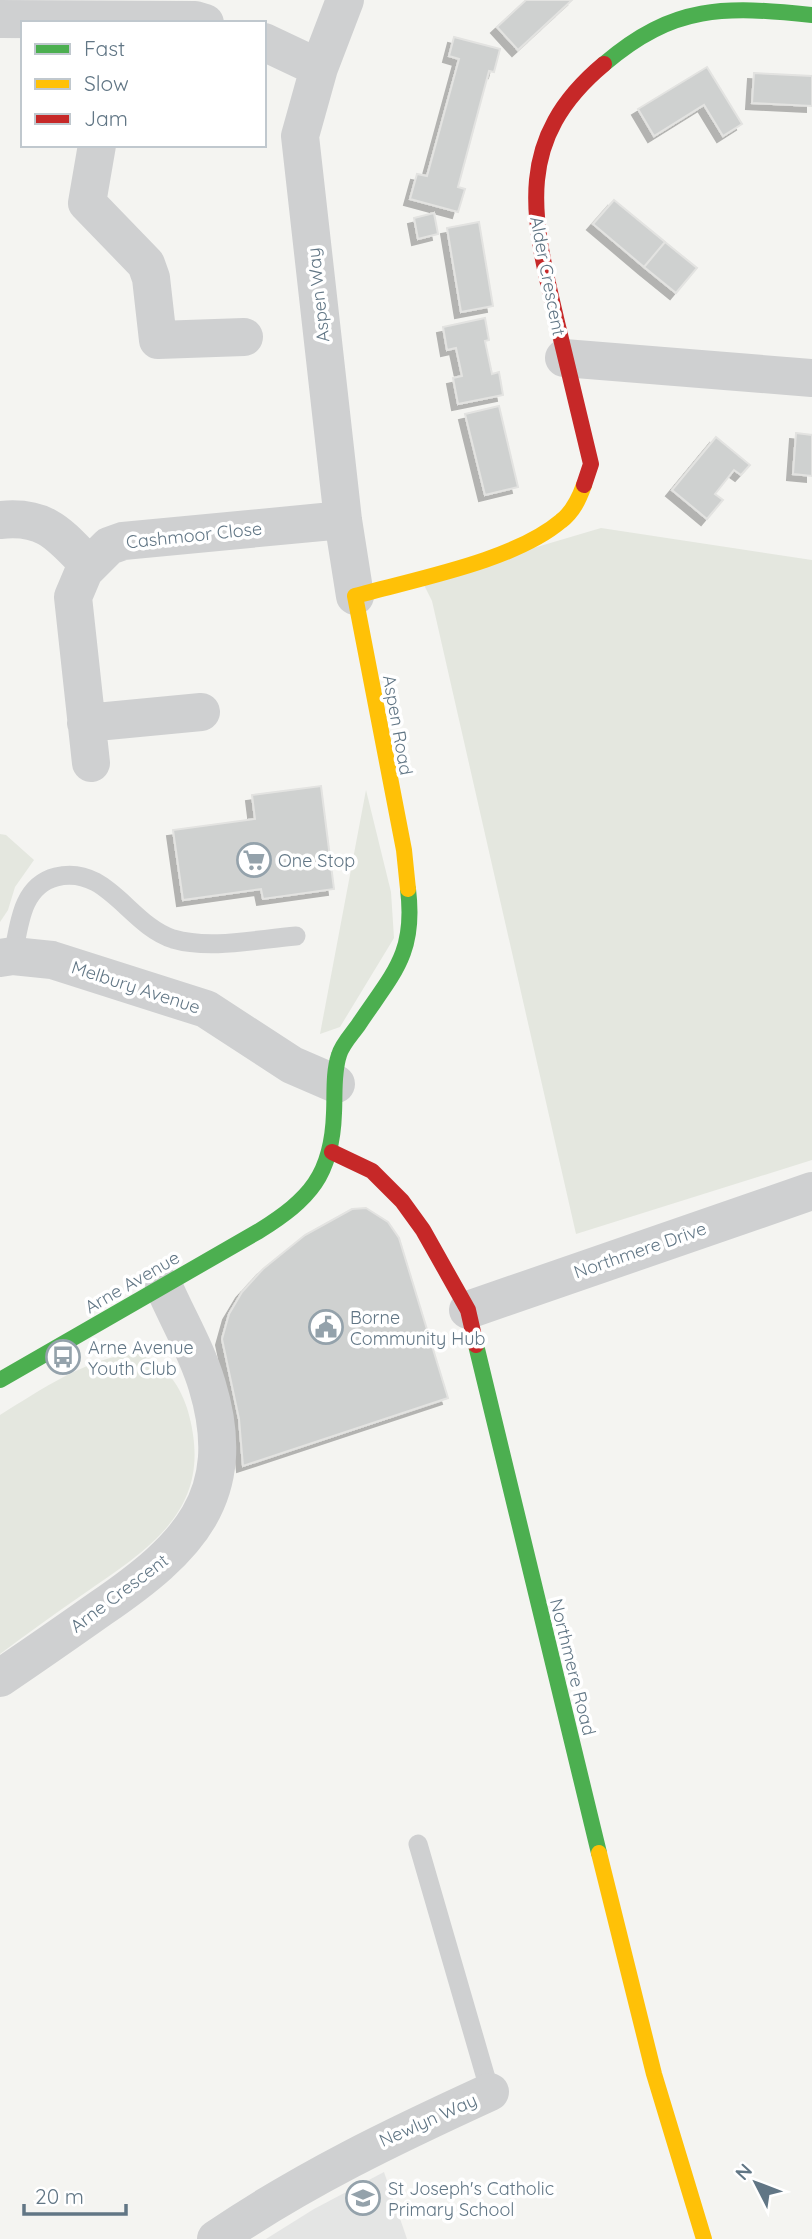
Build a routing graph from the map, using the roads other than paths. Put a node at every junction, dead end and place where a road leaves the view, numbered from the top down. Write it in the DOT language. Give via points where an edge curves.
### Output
graph roads {
  1 [pos="345,0"];
  2 [pos="812,15"];
  3 [pos="0,19"];
  4 [pos="60,21"];
  5 [pos="142,21"];
  6 [pos="198,21"];
  7 [pos="266,43"];
  8 [pos="319,68"];
  9 [pos="97,147"];
  10 [pos="244,337"];
  11 [pos="564,358"];
  12 [pos="812,378"];
  13 [pos="0,520"];
  14 [pos="342,520"];
  15 [pos="89,565"];
  16 [pos="355,596"];
  17 [pos="201,712"];
  18 [pos="86,723"];
  19 [pos="91,763"];
  20 [pos="296,936"];
  21 [pos="7,957"];
  22 [pos="336,1084"];
  23 [pos="332,1152"];
  24 [pos="812,1191"];
  25 [pos="282,1214"];
  26 [pos="164,1287"];
  27 [pos="468,1310"];
  28 [pos="0,1380"];
  29 [pos="0,1678"];
  30 [pos="418,1844"];
  31 [pos="490,2092"];
  32 [pos="216,2239"];
  33 [pos="704,2239"];
  1 -- 8 [label="street, Aspen Way"];
  2 -- 11 [label="street, Alder Crescent" via="759,10 686,15 635,40 583,83 552,127 541,156 535,204 537,237"];
  3 -- 4 [label="street"];
  5 -- 6 [label="street"];
  7 -- 8 [label="street"];
  8 -- 14 [label="street, Aspen Way" via="300,136"];
  9 -- 10 [label="street" via="87,203 146,264 158,340"];
  11 -- 12 [label="street, Alder Crescent"];
  11 -- 16 [label="street" via="591,464 585,486 565,519 550,532 519,546"];
  13 -- 15 [label="street" via="20,518 54,529"];
  14 -- 15 [label="street, Cashmoor Close" via="123,541 109,546"];
  14 -- 16 [label="street, Aspen Way"];
  15 -- 18 [label="street, Cashmoor Close" via="73,597"];
  16 -- 22 [label="street, Aspen Road" via="404,850 412,920 398,966 339,1053"];
  17 -- 18 [label="street"];
  18 -- 19 [label="street, Cashmoor Close"];
  20 -- 21 [label="lane" via="190,943 170,937 87,876 72,873 43,881 32,890"];
  21 -- 22 [label="street, Melbury Avenue" via="52,960 206,1009 292,1065"];
  22 -- 23 [label="street, Aspen Road"];
  23 -- 25 [label="street, Aspen Road" via="309,1194"];
  23 -- 27 [label="street, Northmere Road" via="372,1171 402,1201"];
  24 -- 27 [label="street, Northmere Drive"];
  25 -- 26 [label="street, Arne Avenue"];
  26 -- 28 [label="street, Arne Avenue"];
  26 -- 29 [label="street, Arne Crescent" via="207,1384 216,1425 216,1472 209,1498 177,1549 146,1577"];
  27 -- 33 [label="street, Northmere Road" via="654,2074"];
  30 -- 31 [label="lane, Newlyn Way"];
  31 -- 32 [label="street, Newlyn Way" via="368,2147"];
}
